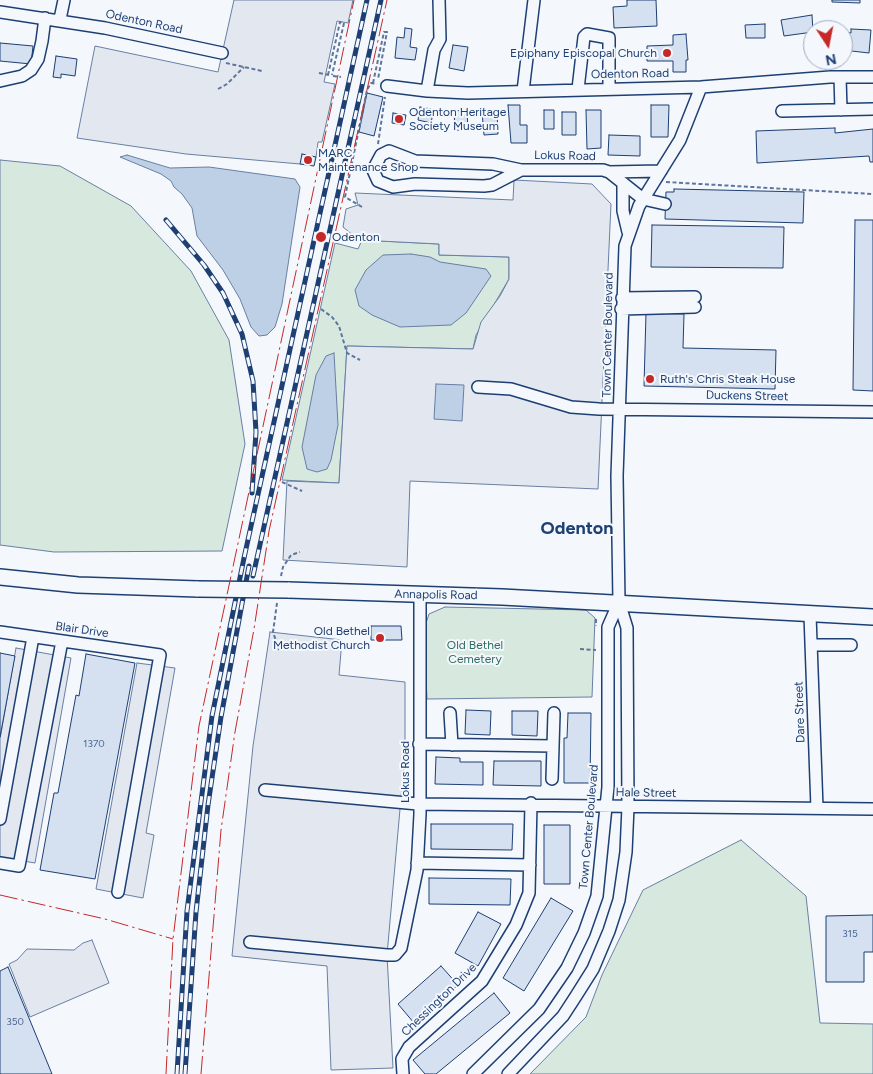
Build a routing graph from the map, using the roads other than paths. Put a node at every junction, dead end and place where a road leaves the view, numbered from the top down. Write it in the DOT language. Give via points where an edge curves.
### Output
graph roads {
  1 [pos="64,0"];
  2 [pos="439,0"];
  3 [pos="534,0"];
  4 [pos="0,12"];
  5 [pos="45,18"];
  6 [pos="60,19"];
  7 [pos="222,53"];
  8 [pos="840,77"];
  9 [pos="873,78"];
  10 [pos="0,80"];
  11 [pos="382,85"];
  12 [pos="701,87"];
  13 [pos="609,88"];
  14 [pos="578,89"];
  15 [pos="427,91"];
  16 [pos="523,91"];
  17 [pos="873,109"];
  18 [pos="841,110"];
  19 [pos="782,111"];
  20 [pos="521,170"];
  21 [pos="609,172"];
  22 [pos="662,176"];
  23 [pos="622,183"];
  24 [pos="642,200"];
  25 [pos="665,204"];
  26 [pos="628,232"];
  27 [pos="695,302"];
  28 [pos="622,304"];
  29 [pos="478,387"];
  30 [pos="621,408"];
  31 [pos="873,412"];
  32 [pos="0,576"];
  33 [pos="420,595"];
  34 [pos="619,602"];
  35 [pos="810,615"];
  36 [pos="873,616"];
  37 [pos="0,632"];
  38 [pos="33,637"];
  39 [pos="62,641"];
  40 [pos="811,645"];
  41 [pos="851,645"];
  42 [pos="450,713"];
  43 [pos="554,714"];
  44 [pos="419,744"];
  45 [pos="452,745"];
  46 [pos="553,746"];
  47 [pos="552,779"];
  48 [pos="265,790"];
  49 [pos="531,803"];
  50 [pos="418,804"];
  51 [pos="606,806"];
  52 [pos="628,807"];
  53 [pos="817,808"];
  54 [pos="873,809"];
  55 [pos="0,819"];
  56 [pos="0,863"];
  57 [pos="417,863"];
  58 [pos="530,865"];
  59 [pos="118,892"];
  60 [pos="250,942"];
  61 [pos="403,1074"];
  62 [pos="473,1074"];
  63 [pos="508,1074"];
  1 -- 6 [label="street"];
  2 -- 15 [label="street" via="440,38 434,50"];
  3 -- 16 [label="street"];
  4 -- 5 [label="street, Odenton Road"];
  5 -- 6 [label="street, Odenton Road"];
  5 -- 10 [label="street" via="38,59 31,70 22,76"];
  6 -- 7 [label="street, Odenton Road"];
  8 -- 9 [label="street, Odenton Road"];
  8 -- 12 [label="street, Odenton Road"];
  8 -- 18 [label="street"];
  11 -- 15 [label="street, Odenton Road"];
  12 -- 13 [label="street, Odenton Road"];
  12 -- 22 [label="street, Town Center Boulevard"];
  13 -- 14 [label="street, Odenton Road"];
  13 -- 14 [label="street" via="609,38 587,34"];
  14 -- 16 [label="street, Odenton Road"];
  15 -- 16 [label="street, Odenton Road"];
  17 -- 18 [label="street"];
  18 -- 19 [label="street"];
  20 -- 20 [label="street" via="494,164 415,161 389,151 381,155 374,166 374,175 385,186 393,187 415,184 484,186"];
  20 -- 21 [label="street, Lokus Road" via="591,169"];
  21 -- 22 [label="street, Lokus Road"];
  21 -- 23 [label="street, Lokus Road"];
  22 -- 24 [label="street, Town Center Boulevard"];
  23 -- 24 [label="street, Lokus Road"];
  23 -- 26 [label="street" via="623,212"];
  24 -- 25 [label="street"];
  24 -- 26 [label="street, Town Center Boulevard"];
  26 -- 28 [label="street, Town Center Boulevard"];
  27 -- 28 [label="street"];
  28 -- 30 [label="street, Town Center Boulevard"];
  29 -- 30 [label="street, Duckens Street" via="511,389 572,407"];
  30 -- 31 [label="street, Duckens Street"];
  30 -- 34 [label="street, Town Center Boulevard" via="617,476"];
  32 -- 33 [label="main road, Annapolis Road, bridge" via="78,585"];
  33 -- 34 [label="main road, Annapolis Road"];
  33 -- 44 [label="street, Lokus Road"];
  34 -- 35 [label="main road, Annapolis Road"];
  34 -- 51 [label="street, Town Center Boulevard" via="608,627"];
  34 -- 52 [label="street, Town Center Boulevard" via="627,628"];
  35 -- 36 [label="main road, Annapolis Road"];
  35 -- 40 [label="street, Dare Street"];
  37 -- 38 [label="street, Blair Drive"];
  38 -- 39 [label="street, Blair Drive"];
  38 -- 55 [label="street"];
  39 -- 56 [label="street" via="19,866"];
  39 -- 59 [label="street, Blair Drive" via="160,655"];
  40 -- 41 [label="street"];
  40 -- 53 [label="street, Dare Street"];
  42 -- 45 [label="street"];
  43 -- 46 [label="street"];
  44 -- 45 [label="street"];
  44 -- 50 [label="street, Lokus Road"];
  45 -- 46 [label="street"];
  46 -- 47 [label="street"];
  48 -- 50 [label="street, Hale Street"];
  49 -- 50 [label="street, Hale Street"];
  49 -- 51 [label="street, Hale Street"];
  49 -- 58 [label="street, Chessington Drive"];
  50 -- 57 [label="street, Lokus Road"];
  51 -- 52 [label="street, Hale Street"];
  51 -- 62 [label="street, Town Center Boulevard" via="597,896 568,968 539,1008"];
  52 -- 53 [label="street, Hale Street"];
  52 -- 63 [label="street, Town Center Boulevard" via="619,900 593,969 563,1016"];
  53 -- 54 [label="street, Hale Street"];
  57 -- 58 [label="street"];
  57 -- 60 [label="street, Lokus Road" via="401,948 395,954"];
  58 -- 61 [label="street, Chessington Drive" via="529,893 516,925 491,969 409,1047 402,1059"];
}
